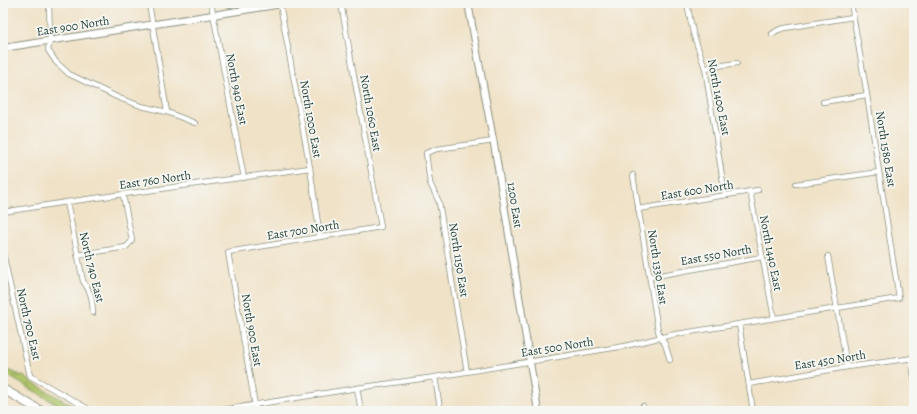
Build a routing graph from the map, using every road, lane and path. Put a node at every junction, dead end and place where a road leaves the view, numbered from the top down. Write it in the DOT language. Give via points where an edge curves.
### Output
graph roads {
  1 [pos="49,3"];
  2 [pos="149,3"];
  3 [pos="211,3"];
  4 [pos="289,3"];
  5 [pos="341,3"];
  6 [pos="468,3"];
  7 [pos="687,3"];
  8 [pos="851,3"];
  9 [pos="280,4"];
  10 [pos="213,15"];
  11 [pos="854,17"];
  12 [pos="153,24"];
  13 [pos="772,34"];
  14 [pos="50,40"];
  15 [pos="3,48"];
  16 [pos="737,63"];
  17 [pos="705,68"];
  18 [pos="867,95"];
  19 [pos="823,102"];
  20 [pos="166,112"];
  21 [pos="195,123"];
  22 [pos="494,141"];
  23 [pos="310,168"];
  24 [pos="879,172"];
  25 [pos="633,175"];
  26 [pos="244,178"];
  27 [pos="796,184"];
  28 [pos="758,190"];
  29 [pos="750,191"];
  30 [pos="123,195"];
  31 [pos="725,195"];
  32 [pos="67,202"];
  33 [pos="638,209"];
  34 [pos="3,212"];
  35 [pos="381,227"];
  36 [pos="320,237"];
  37 [pos="228,252"];
  38 [pos="3,253"];
  39 [pos="77,255"];
  40 [pos="828,256"];
  41 [pos="762,257"];
  42 [pos="650,277"];
  43 [pos="899,298"];
  44 [pos="837,308"];
  45 [pos="93,313"];
  46 [pos="774,318"];
  47 [pos="739,324"];
  48 [pos="660,338"];
  49 [pos="912,358"];
  50 [pos="670,360"];
  51 [pos="530,361"];
  52 [pos="847,367"];
  53 [pos="467,372"];
  54 [pos="435,377"];
  55 [pos="914,377"];
  56 [pos="749,384"];
  57 [pos="357,388"];
  58 [pos="3,389"];
  59 [pos="255,405"];
  60 [pos="644,406"];
  61 [pos="41,411"];
  62 [pos="92,411"];
  63 [pos="216,411"];
  64 [pos="256,411"];
  65 [pos="361,411"];
  66 [pos="440,411"];
  67 [pos="538,411"];
  68 [pos="645,411"];
  69 [pos="753,411"];
  1 -- 14 [label="street"];
  2 -- 12 [label="street"];
  3 -- 10 [label="street, North 940 East"];
  4 -- 9 [label="main road, East 900 North"];
  5 -- 35 [label="street, North 1060 East"];
  6 -- 22 [label="main road, 1200 East"];
  7 -- 17 [label="street, North 1400 East"];
  8 -- 11 [label="street, North 1580 East"];
  9 -- 10 [label="main road, East 900 North"];
  9 -- 23 [label="street, North 1000 East"];
  10 -- 12 [label="main road, East 900 North"];
  10 -- 26 [label="street, North 940 East"];
  11 -- 13 [label="street" via="785,28"];
  11 -- 18 [label="street, North 1580 East"];
  12 -- 14 [label="main road, East 900 North"];
  12 -- 20 [label="street"];
  14 -- 15 [label="main road, East 900 North"];
  14 -- 20 [label="street" via="48,50 69,74 119,98"];
  16 -- 17 [label="street"];
  17 -- 31 [label="street, North 1400 East"];
  18 -- 19 [label="street"];
  18 -- 24 [label="street, North 1580 East"];
  20 -- 21 [label="street"];
  22 -- 51 [label="main road, 1200 East"];
  22 -- 53 [label="street, North 1150 East" via="437,149 426,153 430,183 439,202"];
  23 -- 26 [label="street, East 760 North"];
  23 -- 36 [label="street, North 1000 East"];
  24 -- 27 [label="street"];
  24 -- 43 [label="street, North 1580 East"];
  25 -- 33 [label="street, North 1330 East"];
  26 -- 30 [label="street, East 760 North"];
  28 -- 29 [label="street, East 600 North"];
  29 -- 31 [label="street, East 600 North"];
  29 -- 41 [label="street, North 1440 East"];
  30 -- 32 [label="street, East 760 North"];
  30 -- 39 [label="street" via="132,240 130,243 126,247"];
  31 -- 33 [label="street, East 600 North"];
  32 -- 34 [label="street, East 760 North"];
  32 -- 39 [label="street, North 740 East"];
  33 -- 42 [label="street, North 1330 East"];
  35 -- 36 [label="street, East 700 North"];
  36 -- 37 [label="street, East 700 North"];
  37 -- 59 [label="street, North 900 East"];
  38 -- 62 [label="street, North 700 East" via="30,376"];
  39 -- 45 [label="street, North 740 East" via="83,281 92,299"];
  40 -- 44 [label="street"];
  41 -- 42 [label="street, East 550 North"];
  41 -- 46 [label="street, North 1440 East"];
  42 -- 48 [label="street, North 1330 East"];
  43 -- 44 [label="street, East 500 North"];
  44 -- 46 [label="street, East 500 North"];
  44 -- 52 [label="street"];
  46 -- 47 [label="street, East 500 North"];
  47 -- 48 [label="street, East 500 North"];
  47 -- 56 [label="street"];
  48 -- 50 [label="street, North 1330 East" via="665,344"];
  48 -- 51 [label="street, East 500 North"];
  49 -- 52 [label="street, East 450 North"];
  49 -- 55 [label="street"];
  51 -- 53 [label="street, East 500 North"];
  51 -- 67 [label="main road, 1200 East"];
  52 -- 56 [label="street, East 450 North"];
  53 -- 54 [label="street, East 500 North"];
  54 -- 57 [label="street, East 500 North"];
  54 -- 66 [label="street"];
  56 -- 69 [label="street"];
  57 -- 59 [label="street, East 500 North"];
  57 -- 65 [label="street"];
  58 -- 61 [label="highway"];
  59 -- 63 [label="street, East 500 North"];
  59 -- 64 [label="street, North 900 East"];
  60 -- 68 [label="street"];
}
